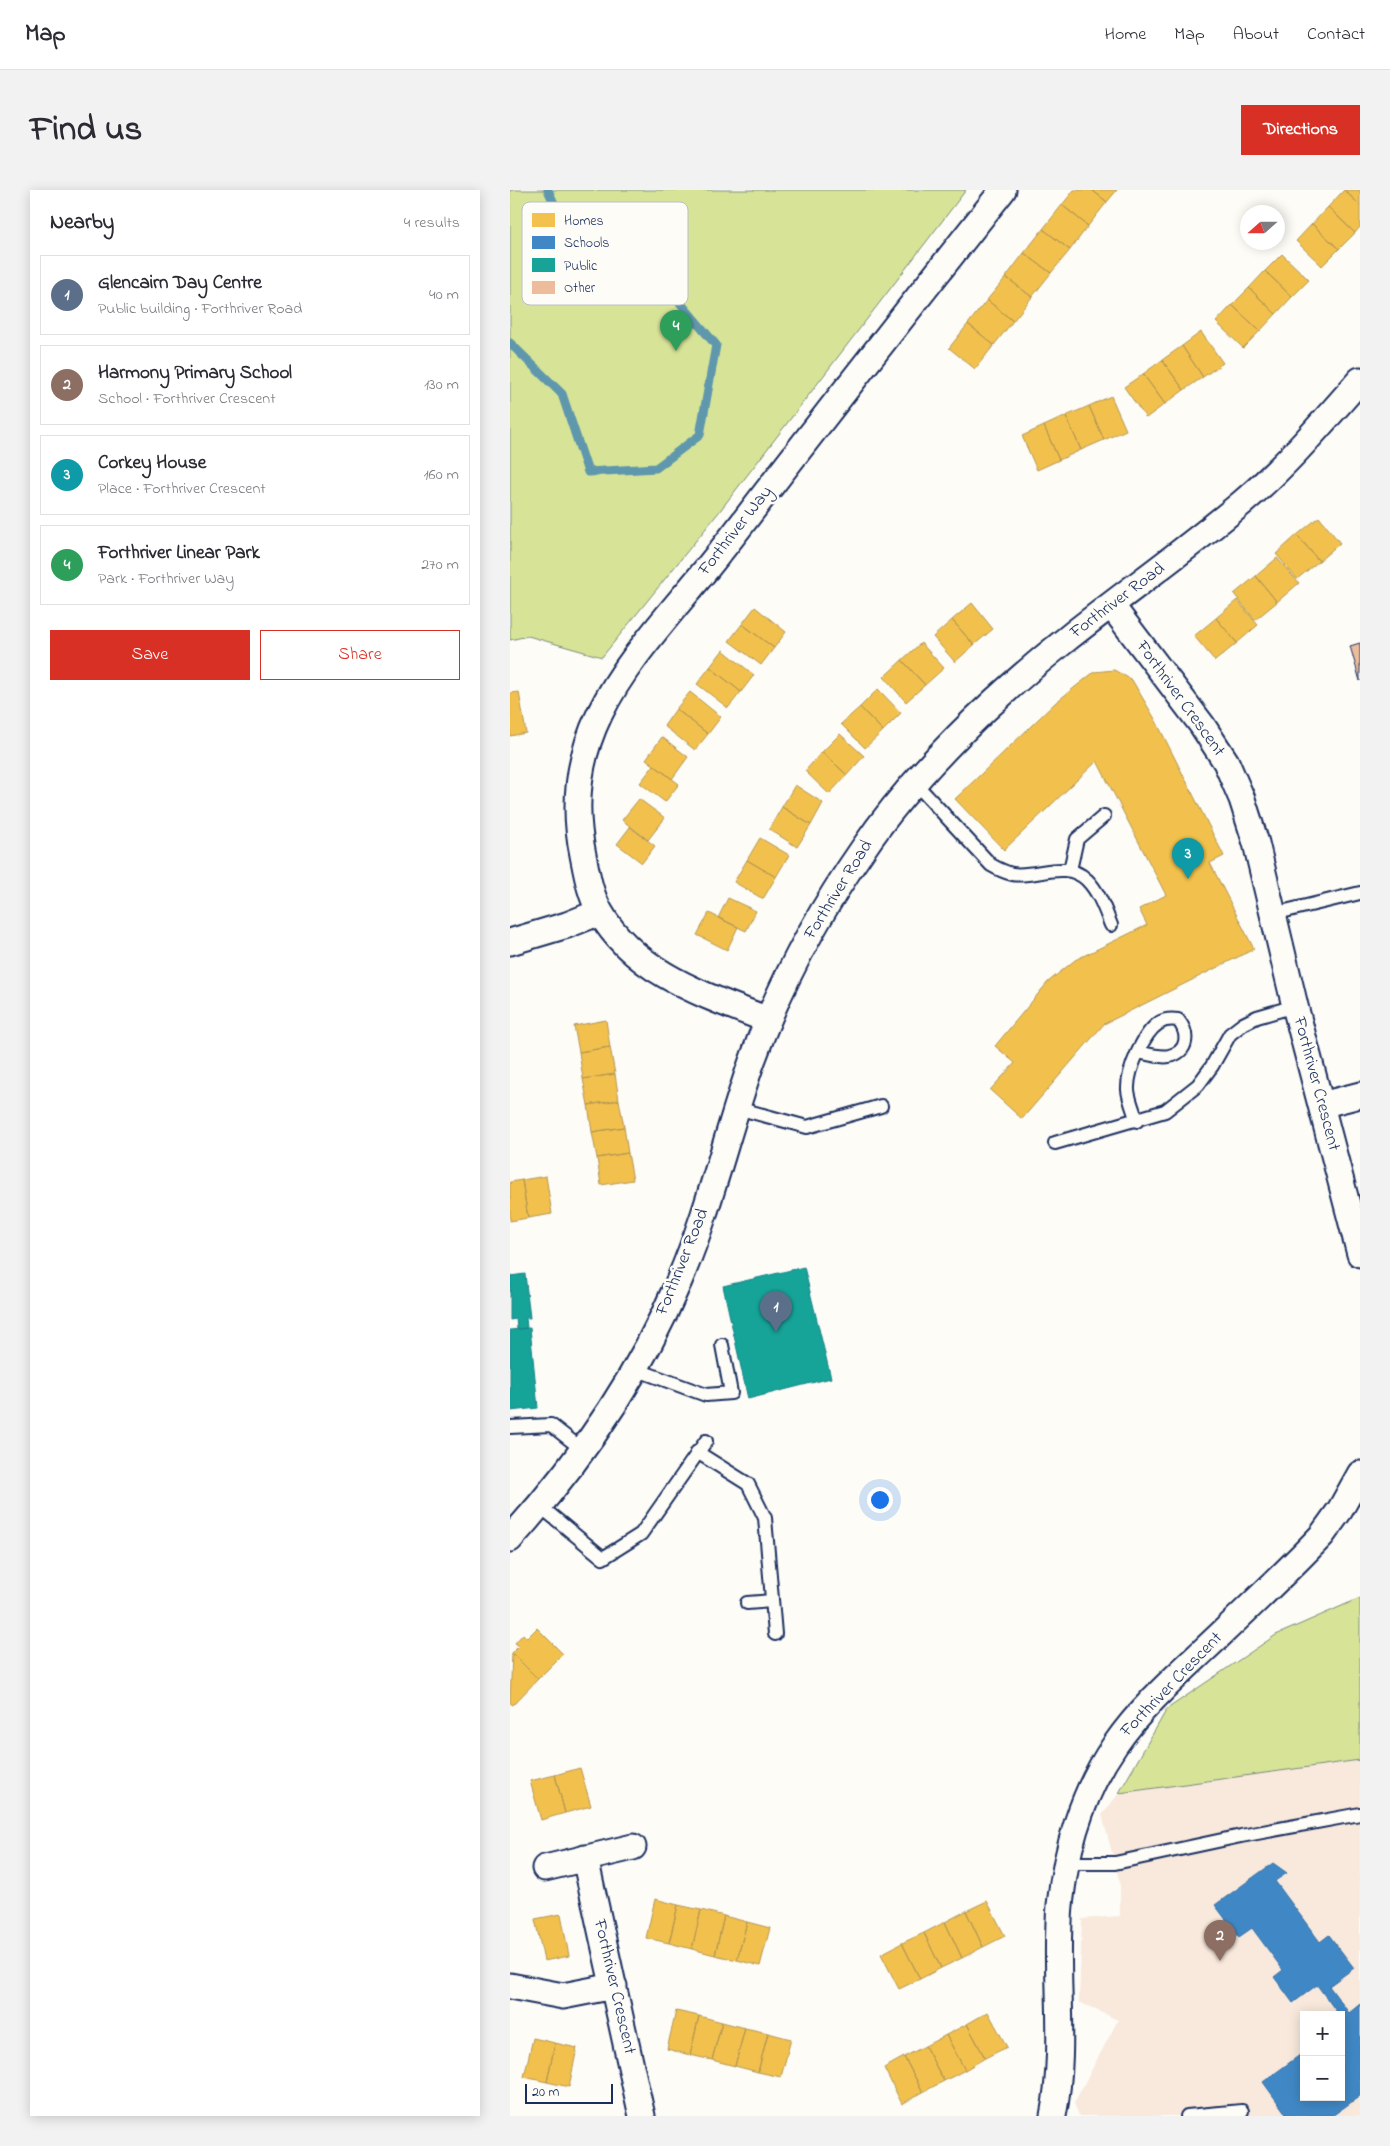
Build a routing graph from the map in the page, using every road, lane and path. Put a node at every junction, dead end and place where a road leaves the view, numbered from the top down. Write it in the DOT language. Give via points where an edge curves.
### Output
graph roads {
  1 [pos="1003,190"];
  2 [pos="1360,380"];
  3 [pos="1111,605"];
  4 [pos="914,782"];
  5 [pos="1104,816"];
  6 [pos="1070,870"];
  7 [pos="1360,893"];
  8 [pos="600,912"];
  9 [pos="1273,914"];
  10 [pos="1111,925"];
  11 [pos="510,942"];
  12 [pos="1295,1006"];
  13 [pos="768,1020"];
  14 [pos="1138,1052"];
  15 [pos="1360,1095"];
  16 [pos="1321,1105"];
  17 [pos="881,1106"];
  18 [pos="737,1108"];
  19 [pos="1138,1120"];
  20 [pos="1055,1143"];
  21 [pos="1360,1254"];
  22 [pos="722,1346"];
  23 [pos="635,1369"];
  24 [pos="510,1427"];
  25 [pos="706,1441"];
  26 [pos="583,1450"];
  27 [pos="697,1452"];
  28 [pos="1360,1474"];
  29 [pos="540,1506"];
  30 [pos="510,1539"];
  31 [pos="772,1601"];
  32 [pos="747,1603"];
  33 [pos="775,1634"];
  34 [pos="1360,1814"];
  35 [pos="633,1847"];
  36 [pos="586,1858"];
  37 [pos="1067,1863"];
  38 [pos="545,1868"];
  39 [pos="510,1986"];
  40 [pos="614,1986"];
  41 [pos="1242,2112"];
  42 [pos="642,2116"];
  43 [pos="1052,2116"];
  44 [pos="1187,2116"];
  1 -- 8 [label="street, Forthriver Way" via="713,562 638,651 606,701 586,748 576,799 586,870"];
  2 -- 3 [label="street, Forthriver Road" via="1246,500"];
  3 -- 4 [label="street, Forthriver Road" via="1013,685"];
  3 -- 9 [label="street, Forthriver Crescent" via="1202,725 1226,762 1256,843"];
  4 -- 6 [label="lane" via="1001,871 1014,874"];
  4 -- 13 [label="street, Forthriver Road" via="862,849 832,897"];
  5 -- 6 [label="lane" via="1077,839"];
  6 -- 10 [label="lane" via="1087,880"];
  7 -- 9 [label="lane"];
  8 -- 11 [label="street"];
  8 -- 13 [label="street, Forthriver Way" via="620,939 671,979"];
  9 -- 12 [label="street, Forthriver Crescent"];
  12 -- 16 [label="street, Forthriver Crescent"];
  12 -- 19 [label="lane" via="1243,1024 1230,1034 1198,1085 1165,1111"];
  13 -- 18 [label="street, Forthriver Road"];
  14 -- 19 [label="lane" via="1130,1071 1128,1090"];
  15 -- 16 [label="street"];
  16 -- 21 [label="street, Forthriver Crescent"];
  17 -- 18 [label="lane" via="807,1127"];
  18 -- 23 [label="street, Forthriver Road" via="678,1283"];
  19 -- 20 [label="lane"];
  22 -- 23 [label="lane" via="731,1393 706,1395"];
  23 -- 26 [label="street, Forthriver Road"];
  24 -- 26 [label="lane" via="551,1425"];
  25 -- 27 [label="lane"];
  26 -- 29 [label="street, Forthriver Road"];
  27 -- 29 [label="lane" via="641,1534 603,1558"];
  27 -- 31 [label="lane" via="748,1484 766,1518"];
  28 -- 37 [label="street, Forthriver Crescent" via="1322,1535 1178,1675 1115,1744 1096,1776 1080,1815"];
  29 -- 30 [label="street, Forthriver Road"];
  31 -- 32 [label="lane"];
  31 -- 33 [label="lane"];
  34 -- 37 [label="lane" via="1115,1863"];
  35 -- 36 [label="street"];
  36 -- 38 [label="street"];
  36 -- 40 [label="street, Forthriver Crescent"];
  37 -- 43 [label="street, Forthriver Crescent" via="1060,1904 1060,2062"];
  39 -- 40 [label="street" via="563,1996"];
  40 -- 42 [label="street, Forthriver Crescent"];
  41 -- 44 [label="lane"];
}
